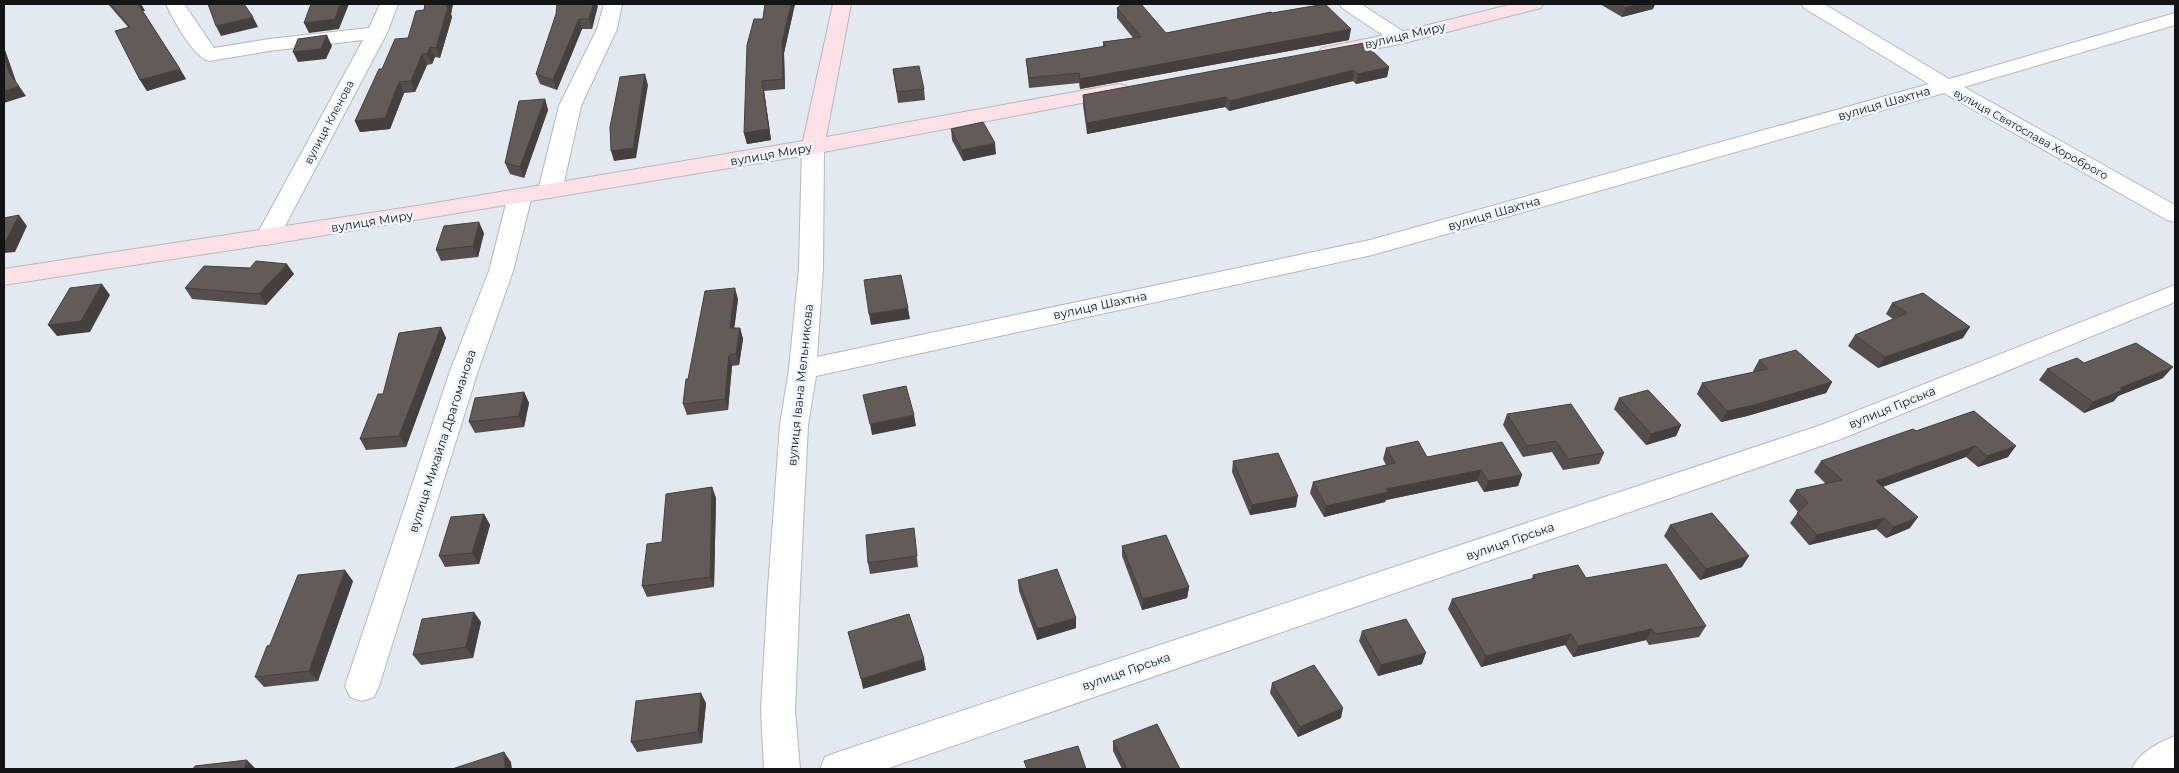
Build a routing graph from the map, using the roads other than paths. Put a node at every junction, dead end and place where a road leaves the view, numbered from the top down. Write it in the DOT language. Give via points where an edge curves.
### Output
graph roads {
  1 [pos="175,4"];
  2 [pos="389,4"];
  3 [pos="613,4"];
  4 [pos="843,4"];
  5 [pos="1349,4"];
  6 [pos="1534,4"];
  7 [pos="1811,4"];
  8 [pos="2175,19"];
  9 [pos="377,33"];
  10 [pos="1400,38"];
  11 [pos="1312,55"];
  12 [pos="1946,86"];
  13 [pos="1136,87"];
  14 [pos="813,147"];
  15 [pos="550,191"];
  16 [pos="520,196"];
  17 [pos="2175,215"];
  18 [pos="266,238"];
  19 [pos="4,278"];
  20 [pos="2175,293"];
  21 [pos="803,369"];
  22 [pos="362,686"];
  23 [pos="2175,754"];
  24 [pos="782,769"];
  25 [pos="838,769"];
  26 [pos="2150,769"];
  1 -- 9 [label="street" via="209,55"];
  2 -- 9 [label="street, вулиця Кленова"];
  3 -- 15 [label="street" via="607,29 570,106"];
  4 -- 14 [label="street, вулиця Івана Мельникова"];
  5 -- 10 [label="street"];
  6 -- 10 [label="street, вулиця Миру"];
  7 -- 12 [label="street, вулиця Святослава Хороброго"];
  8 -- 12 [label="street, вулиця Шахтна"];
  9 -- 18 [label="street, вулиця Кленова"];
  10 -- 11 [label="street, вулиця Миру"];
  12 -- 17 [label="street, вулиця Святослава Хороброго"];
  12 -- 21 [label="street, вулиця Шахтна" via="1372,247"];
  13 -- 14 [label="street, вулиця Миру"];
  14 -- 15 [label="street, вулиця Миру"];
  14 -- 21 [label="street, вулиця Івана Мельникова" via="811,268"];
  15 -- 16 [label="street, вулиця Миру"];
  16 -- 18 [label="street, вулиця Миру"];
  16 -- 22 [label="street, вулиця Михайла Драгоманова" via="501,271 464,371"];
  18 -- 19 [label="street, вулиця Миру"];
  20 -- 25 [label="street, вулиця Гірська" via="1831,432"];
  21 -- 24 [label="street, вулиця Івана Мельникова" via="794,425 784,588 778,710"];
  23 -- 26 [label="street"];
}
